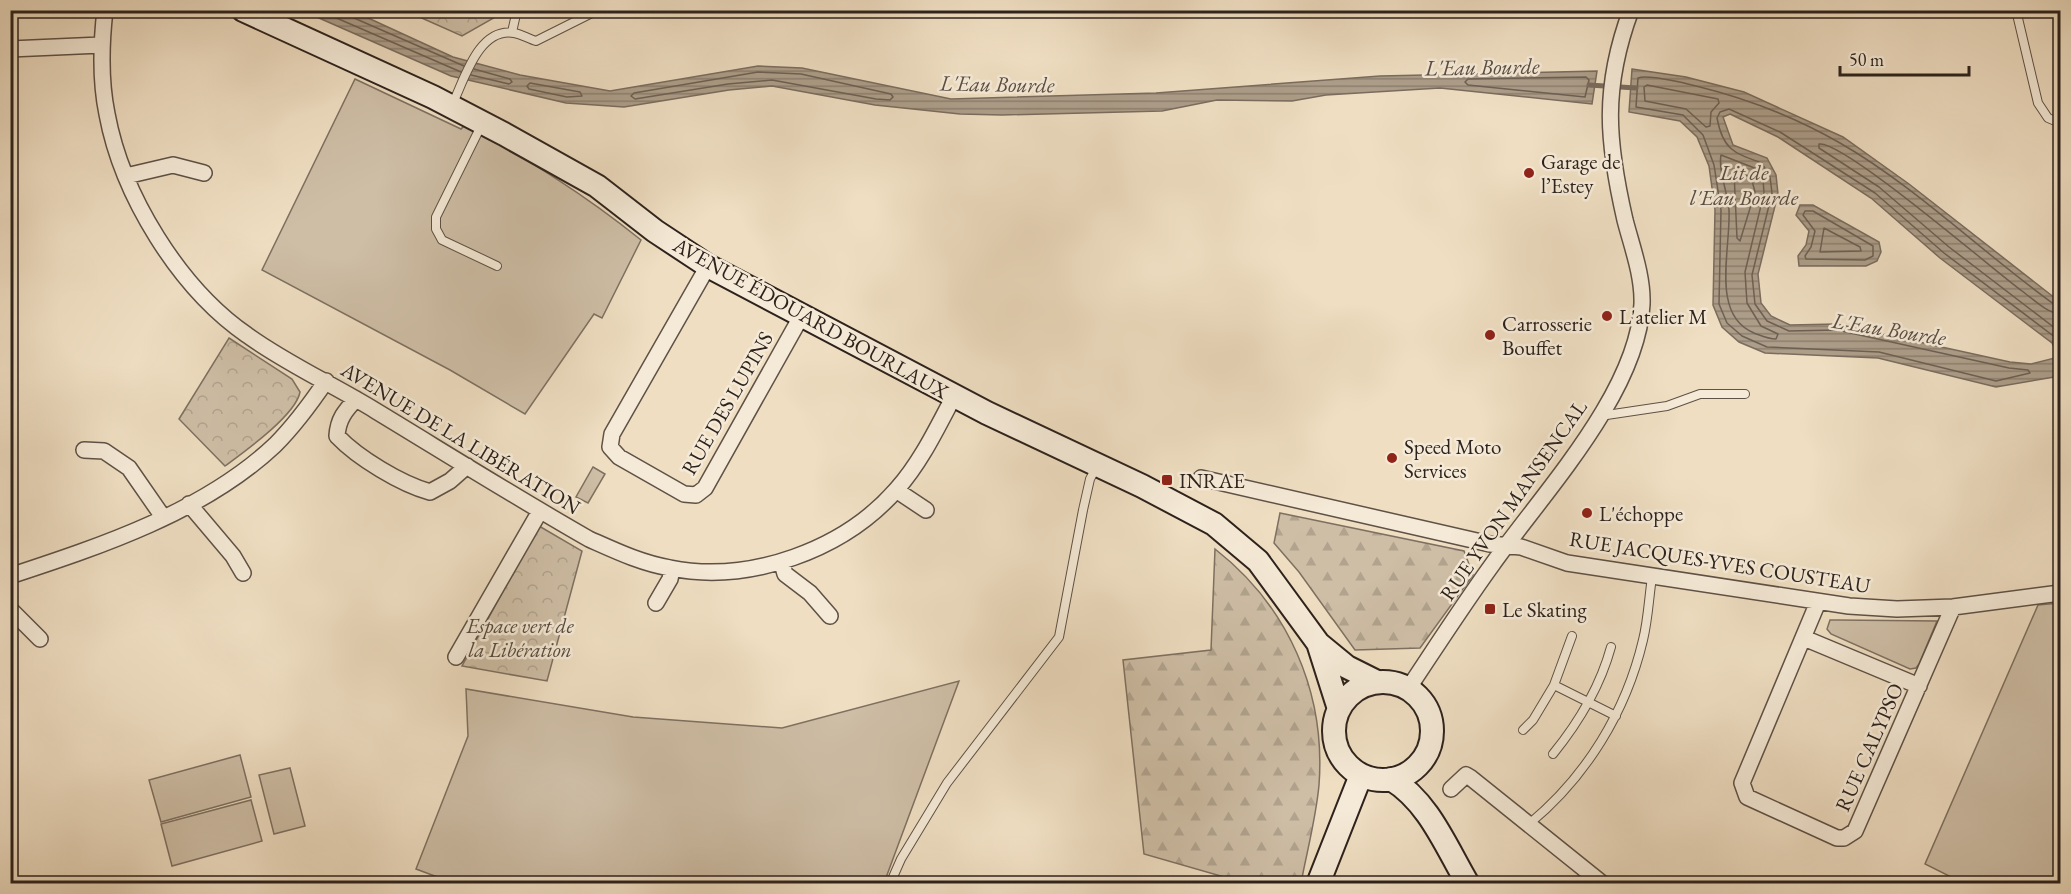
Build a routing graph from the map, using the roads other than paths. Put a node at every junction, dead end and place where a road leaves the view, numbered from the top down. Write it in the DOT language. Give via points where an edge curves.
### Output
graph roads {
  1 [pos="105,10"];
  2 [pos="243,10"];
  3 [pos="517,10"];
  4 [pos="598,10"];
  5 [pos="1631,10"];
  6 [pos="2016,10"];
  7 [pos="512,32"];
  8 [pos="101,45"];
  9 [pos="10,49"];
  10 [pos="452,107"];
  11 [pos="482,123"];
  12 [pos="2061,123"];
  13 [pos="204,173"];
  14 [pos="126,176"];
  15 [pos="497,266"];
  16 [pos="708,266"];
  17 [pos="802,315"];
  18 [pos="326,381"];
  19 [pos="1745,393"];
  20 [pos="954,396"];
  21 [pos="356,399"];
  22 [pos="1599,416"];
  23 [pos="84,450"];
  24 [pos="1098,465"];
  25 [pos="467,466"];
  26 [pos="1201,478"];
  27 [pos="896,490"];
  28 [pos="189,504"];
  29 [pos="926,510"];
  30 [pos="540,511"];
  31 [pos="163,517"];
  32 [pos="1506,546"];
  33 [pos="782,562"];
  34 [pos="672,569"];
  35 [pos="243,573"];
  36 [pos="10,576"];
  37 [pos="1653,577"];
  38 [pos="2061,593"];
  39 [pos="1818,602"];
  40 [pos="656,603"];
  41 [pos="1953,607"];
  42 [pos="10,609"];
  43 [pos="830,616"];
  44 [pos="1572,636"];
  45 [pos="1804,638"];
  46 [pos="39,639"];
  47 [pos="1318,643"];
  48 [pos="1611,647"];
  49 [pos="456,657"];
  50 [pos="1377,682"];
  51 [pos="1554,685"];
  52 [pos="1919,686"];
  53 [pos="1408,689"];
  54 [pos="1589,702"];
  55 [pos="1339,709"];
  56 [pos="1616,716"];
  57 [pos="1523,730"];
  58 [pos="1553,754"];
  59 [pos="1424,758"];
  60 [pos="1361,775"];
  61 [pos="1391,779"];
  62 [pos="1451,789"];
  63 [pos="1432,822"];
  64 [pos="1529,824"];
  65 [pos="890,884"];
  66 [pos="1318,884"];
  67 [pos="1468,884"];
  68 [pos="1603,884"];
  1 -- 8 [label="street, AVENUE DE LA LIBÉRATION"];
  2 -- 10 [label="street, AVENUE ÉDOUARD BOURLAUX"];
  3 -- 7 [label="lane"];
  4 -- 7 [label="lane" via="536,41"];
  5 -- 22 [label="street, RUE YVON MANSENCAL" via="1617,57 1609,121 1612,165 1642,289 1642,305 1629,361"];
  6 -- 12 [label="lane" via="2038,103 2048,118"];
  7 -- 10 [label="lane" via="492,37 482,45"];
  8 -- 9 [label="street"];
  8 -- 14 [label="street, AVENUE DE LA LIBÉRATION" via="106,113"];
  10 -- 11 [label="street, AVENUE ÉDOUARD BOURLAUX"];
  11 -- 15 [label="lane" via="436,217 436,229 442,240"];
  11 -- 16 [label="street, AVENUE ÉDOUARD BOURLAUX" via="597,186"];
  13 -- 14 [label="street" via="173,165"];
  14 -- 18 [label="street, AVENUE DE LA LIBÉRATION" via="155,234 196,290 246,335"];
  16 -- 17 [label="street, AVENUE ÉDOUARD BOURLAUX"];
  16 -- 17 [label="street, RUE DES LUPINS" via="612,434 610,447 618,457 684,494 696,495 705,488"];
  17 -- 20 [label="street, AVENUE ÉDOUARD BOURLAUX"];
  18 -- 21 [label="street, AVENUE DE LA LIBÉRATION"];
  18 -- 28 [label="street" via="275,444 242,471"];
  19 -- 22 [label="lane" via="1700,394 1667,406"];
  20 -- 24 [label="street, AVENUE ÉDOUARD BOURLAUX"];
  20 -- 27 [label="street, AVENUE DE LA LIBÉRATION" via="931,441"];
  21 -- 25 [label="street, AVENUE DE LA LIBÉRATION"];
  21 -- 25 [label="street" via="338,424 337,436 349,449 416,488 430,492"];
  22 -- 32 [label="street, RUE YVON MANSENCAL" via="1565,470"];
  23 -- 31 [label="street" via="104,451 129,468"];
  24 -- 47 [label="street, AVENUE ÉDOUARD BOURLAUX" via="1193,511 1241,546 1280,588"];
  24 -- 65 [label="lane" via="1090,479 1059,637 947,783"];
  25 -- 30 [label="street, AVENUE DE LA LIBÉRATION"];
  26 -- 32 [label="street, RUE JACQUES-YVES COUSTEAU"];
  27 -- 29 [label="street"];
  27 -- 33 [label="street, AVENUE DE LA LIBÉRATION" via="847,532 804,556"];
  28 -- 31 [label="street"];
  28 -- 35 [label="street"];
  30 -- 34 [label="street, AVENUE DE LA LIBÉRATION" via="633,559"];
  30 -- 49 [label="street"];
  31 -- 36 [label="street"];
  32 -- 37 [label="street, RUE JACQUES-YVES COUSTEAU" via="1521,547 1567,563"];
  32 -- 53 [label="street, RUE YVON MANSENCAL"];
  33 -- 34 [label="street, AVENUE DE LA LIBÉRATION" via="712,572"];
  33 -- 43 [label="street" via="785,574 810,593"];
  34 -- 40 [label="street"];
  37 -- 39 [label="street, RUE JACQUES-YVES COUSTEAU"];
  37 -- 56 [label="lane" via="1643,639"];
  38 -- 41 [label="street, RUE JACQUES-YVES COUSTEAU"];
  39 -- 41 [label="street, RUE JACQUES-YVES COUSTEAU" via="1897,609"];
  39 -- 45 [label="street, RUE CALYPSO"];
  41 -- 52 [label="street, RUE CALYPSO"];
  42 -- 46 [label="street"];
  44 -- 51 [label="lane"];
  45 -- 52 [label="street"];
  45 -- 52 [label="street, RUE CALYPSO" via="1742,783 1748,797 1837,838 1855,831"];
  47 -- 50 [label="street, AVENUE ÉDOUARD BOURLAUX" via="1347,667"];
  47 -- 55 [label="street, AVENUE ÉDOUARD BOURLAUX"];
  48 -- 54 [label="lane"];
  50 -- 53 [label="street"];
  50 -- 55 [label="street" via="1361,686"];
  51 -- 54 [label="lane"];
  51 -- 57 [label="lane"];
  53 -- 59 [label="street" via="1426,708 1431,721 1432,734"];
  54 -- 56 [label="lane"];
  54 -- 58 [label="lane"];
  55 -- 60 [label="street" via="1334,724 1335,741 1340,755"];
  56 -- 64 [label="lane" via="1581,771"];
  59 -- 61 [label="street" via="1415,768"];
  59 -- 63 [label="street"];
  60 -- 61 [label="street"];
  60 -- 66 [label="street"];
  61 -- 63 [label="street" via="1409,792"];
  62 -- 64 [label="street" via="1466,775"];
  63 -- 67 [label="street"];
  64 -- 68 [label="street"];
}
